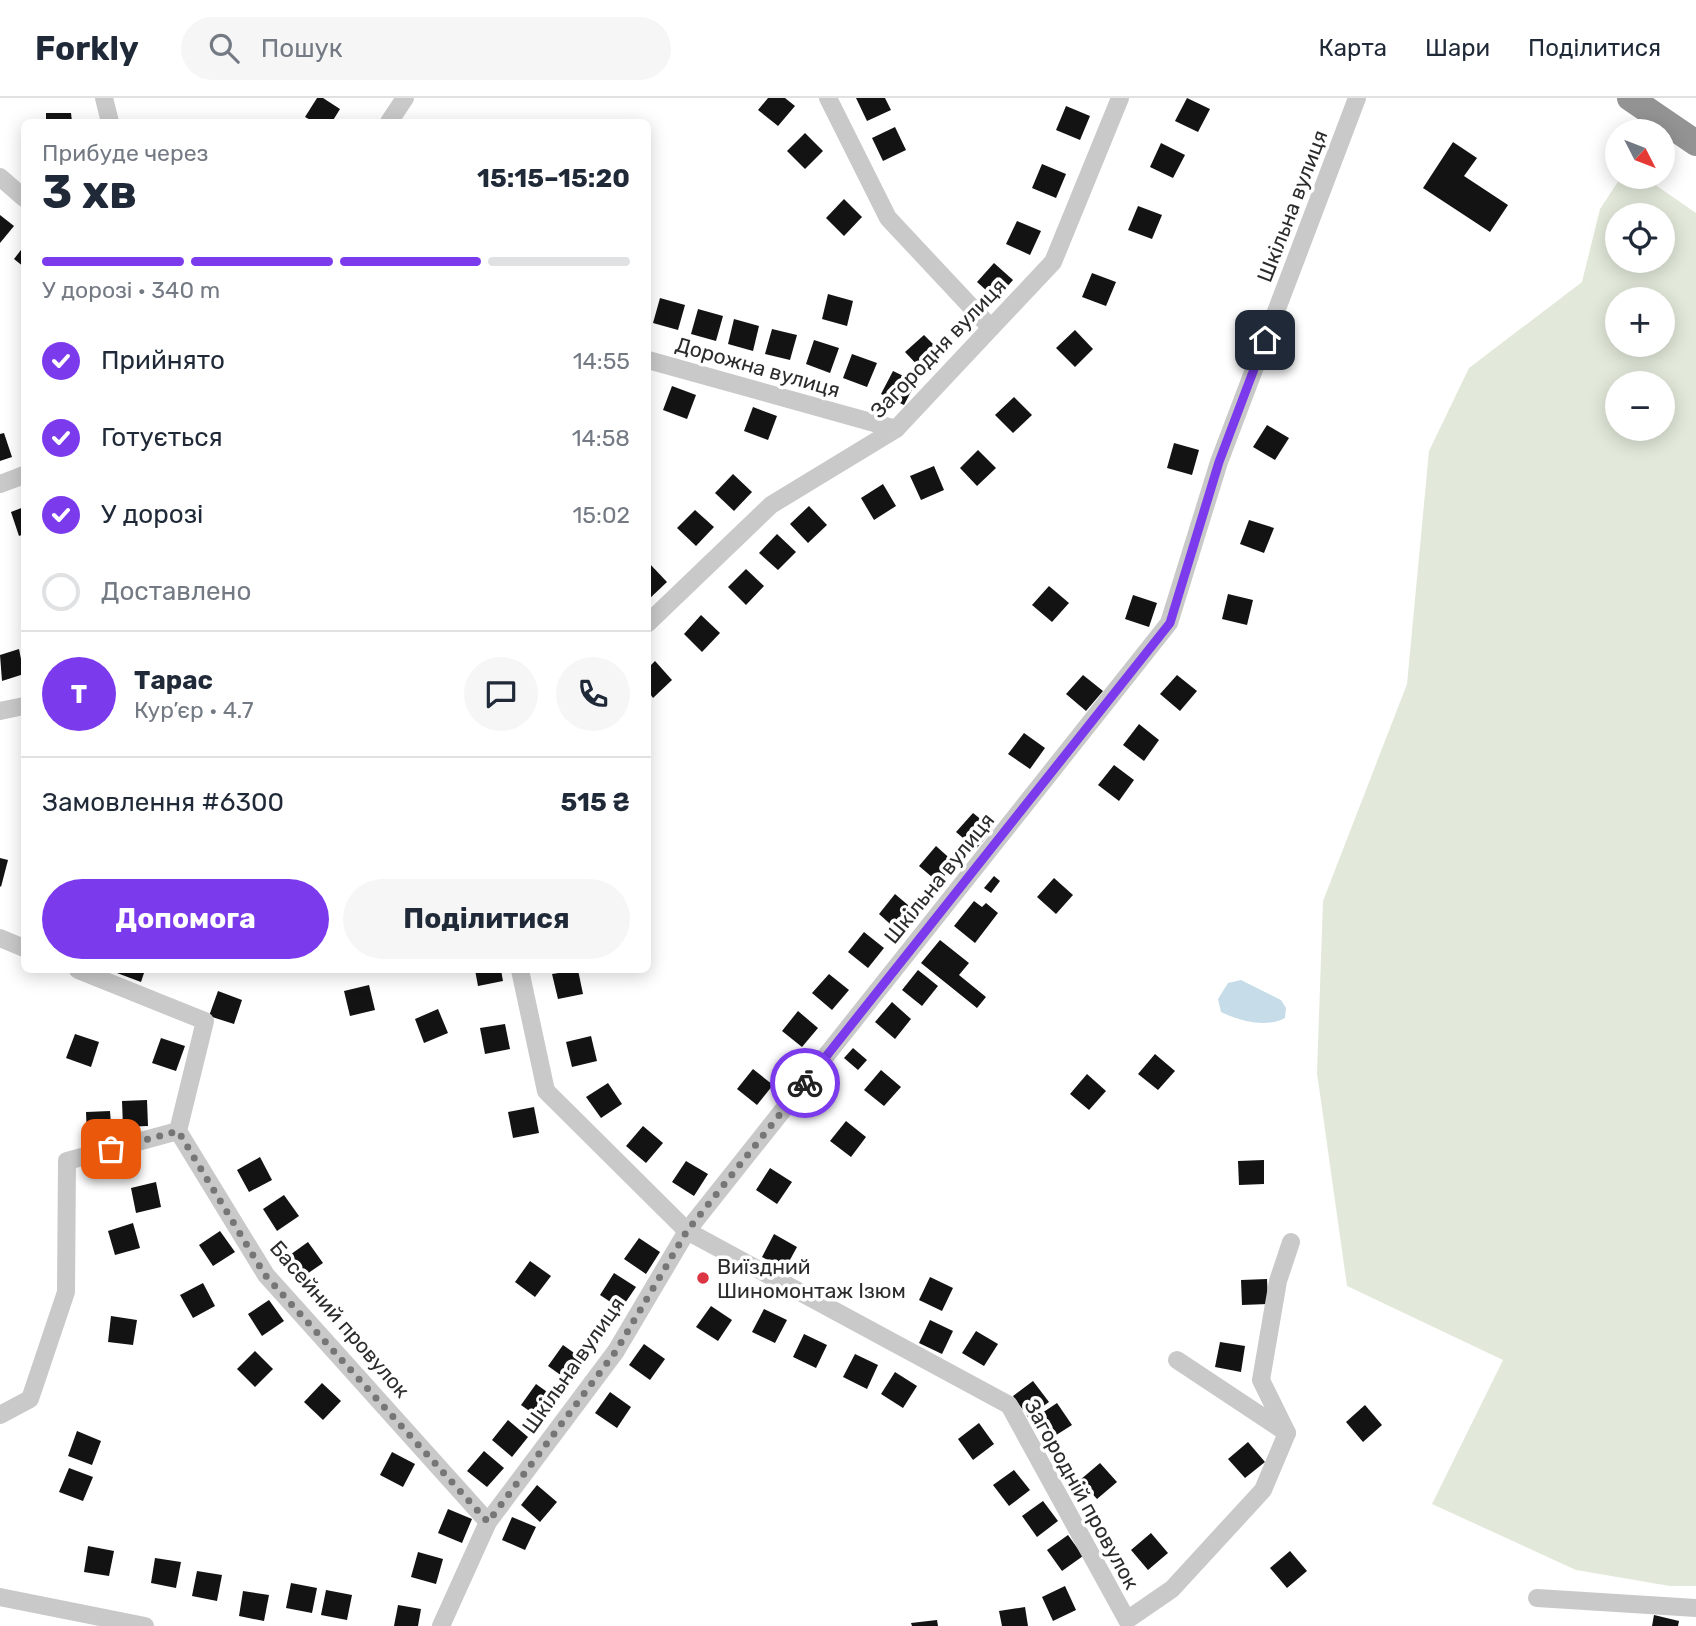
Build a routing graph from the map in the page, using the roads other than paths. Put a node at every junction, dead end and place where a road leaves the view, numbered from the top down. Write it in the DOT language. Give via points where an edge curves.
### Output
graph roads {
  1 [pos="104,98"];
  2 [pos="405,98"];
  3 [pos="828,98"];
  4 [pos="1120,98"];
  5 [pos="1357,98"];
  6 [pos="1630,98"];
  7 [pos="109,119"];
  8 [pos="390,119"];
  9 [pos="1696,143"];
  10 [pos="0,177"];
  11 [pos="21,195"];
  12 [pos="991,328"];
  13 [pos="651,361"];
  14 [pos="896,429"];
  15 [pos="21,476"];
  16 [pos="0,484"];
  17 [pos="651,620"];
  18 [pos="21,707"];
  19 [pos="0,711"];
  20 [pos="0,938"];
  21 [pos="21,947"];
  22 [pos="85,973"];
  23 [pos="521,973"];
  24 [pos="178,1131"];
  25 [pos="687,1231"];
  26 [pos="1290,1242"];
  27 [pos="1177,1360"];
  28 [pos="0,1415"];
  29 [pos="1287,1433"];
  30 [pos="488,1522"];
  31 [pos="0,1597"];
  32 [pos="1537,1598"];
  33 [pos="1696,1608"];
  34 [pos="145,1626"];
  35 [pos="441,1626"];
  1 -- 7 [label="street"];
  2 -- 8 [label="street"];
  3 -- 12 [label="street" via="888,218"];
  4 -- 12 [label="street, Загородня вулиця" via="1053,262"];
  5 -- 25 [label="street, Шкільна вулиця" via="1219,462 1170,623"];
  6 -- 9 [label="highway"];
  10 -- 11 [label="street"];
  12 -- 14 [label="street, Загородня вулиця"];
  13 -- 14 [label="street, Дорожна вулиця"];
  14 -- 17 [label="street, Загородня вулиця" via="771,505"];
  15 -- 16 [label="street"];
  18 -- 19 [label="street"];
  20 -- 21 [label="street"];
  22 -- 24 [label="street" via="205,1021"];
  23 -- 25 [label="street, Загородній провулок" via="545,1091"];
  24 -- 28 [label="street" via="67,1161 66,1292 30,1399"];
  24 -- 30 [label="street, Басейний провулок" via="265,1275"];
  25 -- 29 [label="street, Загородній провулок" via="1009,1405 1127,1620 1172,1589 1263,1490"];
  25 -- 30 [label="street, Шкільна вулиця" via="616,1351"];
  26 -- 29 [label="street" via="1278,1281 1261,1380"];
  27 -- 29 [label="street"];
  30 -- 35 [label="street, Шкільна вулиця"];
  31 -- 34 [label="street"];
  32 -- 33 [label="street"];
}
